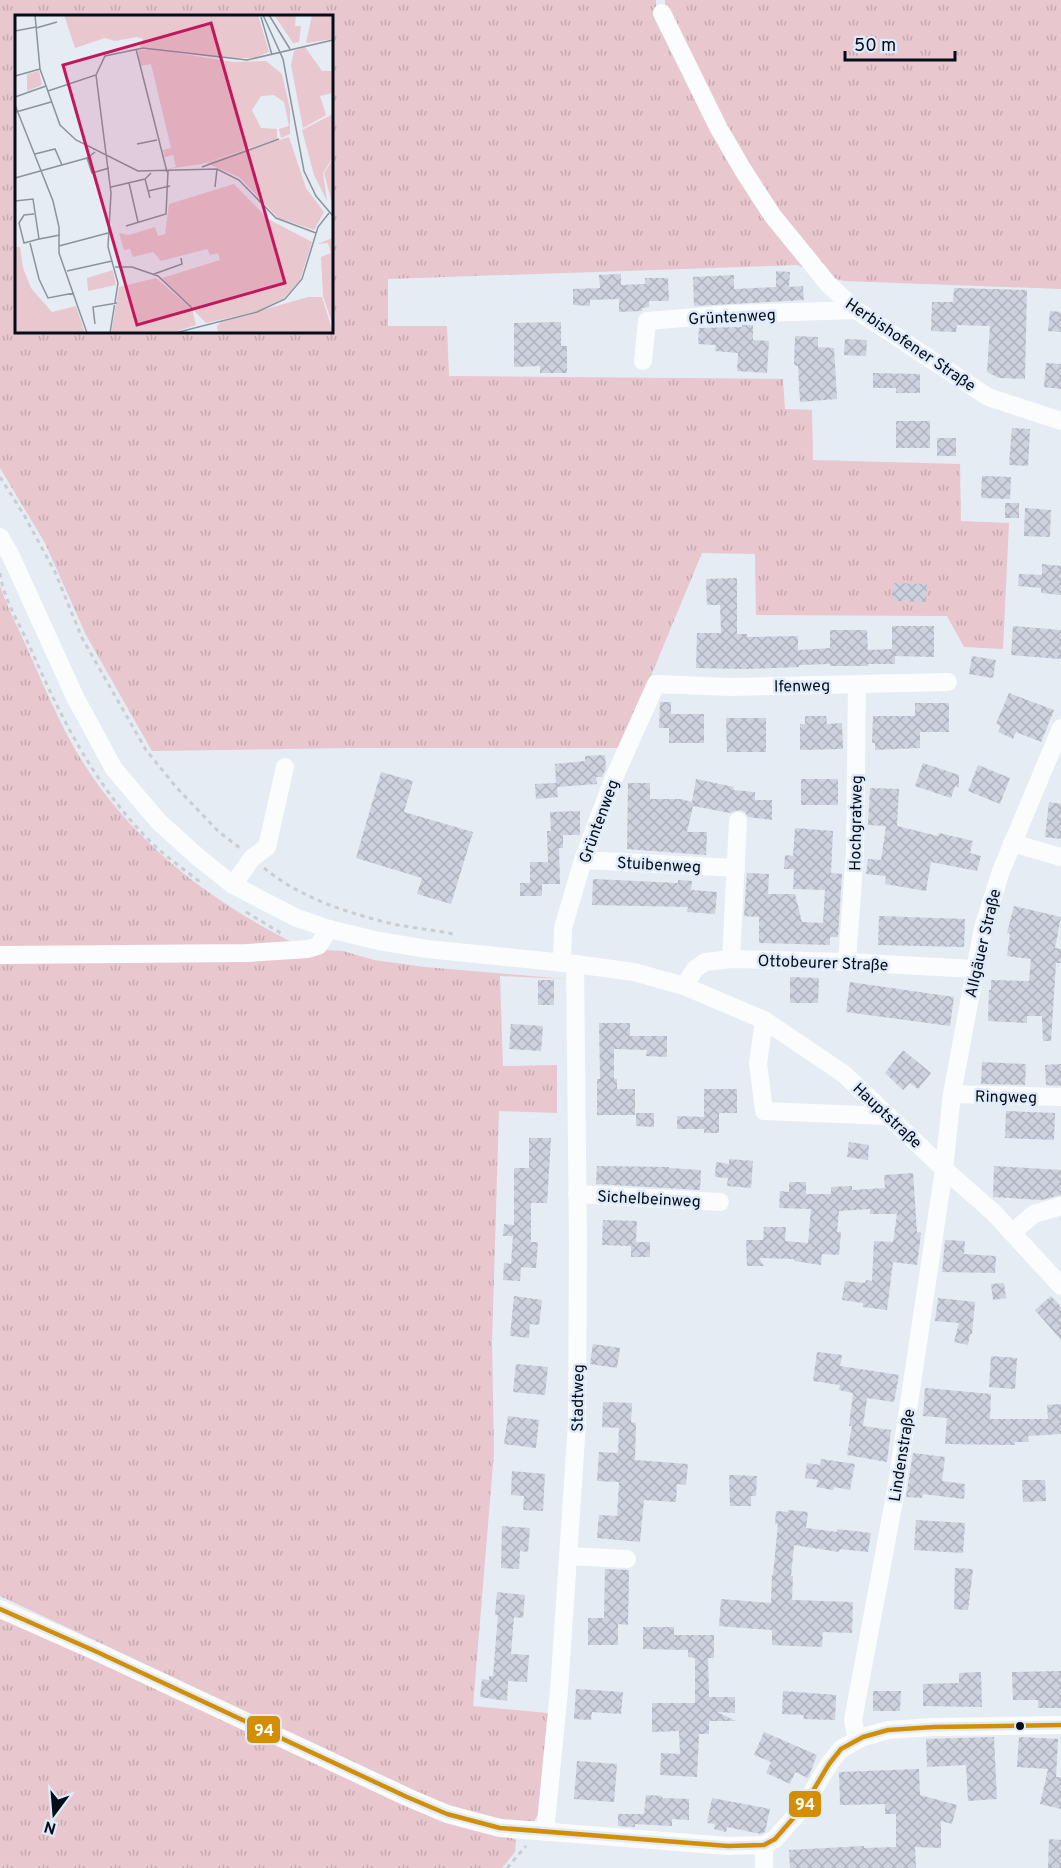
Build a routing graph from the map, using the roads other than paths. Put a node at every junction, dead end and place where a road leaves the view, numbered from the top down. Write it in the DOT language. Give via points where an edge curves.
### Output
graph roads {
  1 [pos="662,13"];
  2 [pos="856,310"];
  3 [pos="643,362"];
  4 [pos="1061,421"];
  5 [pos="0,537"];
  6 [pos="948,682"];
  7 [pos="656,684"];
  8 [pos="857,684"];
  9 [pos="1061,728"];
  10 [pos="285,767"];
  11 [pos="738,821"];
  12 [pos="1012,843"];
  13 [pos="1061,857"];
  14 [pos="583,860"];
  15 [pos="736,868"];
  16 [pos="233,885"];
  17 [pos="329,929"];
  18 [pos="0,955"];
  19 [pos="731,959"];
  20 [pos="847,962"];
  21 [pos="568,963"];
  22 [pos="974,969"];
  23 [pos="684,986"];
  24 [pos="764,1020"];
  25 [pos="952,1094"];
  26 [pos="1061,1097"];
  27 [pos="889,1116"];
  28 [pos="944,1169"];
  29 [pos="578,1194"];
  30 [pos="720,1202"];
  31 [pos="1061,1206"];
  32 [pos="1012,1232"];
  33 [pos="1061,1286"];
  34 [pos="568,1556"];
  35 [pos="627,1559"];
  36 [pos="0,1609"];
  37 [pos="1061,1725"];
  38 [pos="857,1740"];
  39 [pos="545,1832"];
  40 [pos="764,1845"];
  41 [pos="764,1868"];
  1 -- 2 [label="street, Herbishofener Straße" via="718,128 766,206 829,285"];
  2 -- 3 [label="street, Grüntenweg" via="647,321"];
  2 -- 4 [label="street, Herbishofener Straße" via="988,396"];
  5 -- 16 [label="street, Hauptstraße" via="75,698 114,770 159,822"];
  6 -- 8 [label="street, Ifenweg"];
  7 -- 8 [label="street, Ifenweg"];
  7 -- 14 [label="street, Grüntenweg"];
  8 -- 20 [label="street, Hochgratweg" via="855,852"];
  9 -- 12 [label="street, Allgäuer Straße"];
  10 -- 16 [label="street" via="267,847 252,858"];
  11 -- 15 [label="street"];
  12 -- 13 [label="street"];
  12 -- 22 [label="street, Allgäuer Straße" via="990,901"];
  14 -- 15 [label="street, Stuibenweg"];
  14 -- 21 [label="street, Grüntenweg" via="563,928"];
  15 -- 19 [label="street"];
  16 -- 17 [label="street, Hauptstraße" via="297,918"];
  17 -- 18 [label="street" via="318,945 308,949"];
  17 -- 21 [label="street, Hauptstraße" via="427,949"];
  19 -- 20 [label="street, Ottobeurer Straße"];
  19 -- 23 [label="street, Ottobeurer Straße" via="705,962"];
  20 -- 22 [label="street, Ottobeurer Straße"];
  21 -- 23 [label="street, Hauptstraße" via="634,972"];
  21 -- 29 [label="street, Stadtweg"];
  22 -- 25 [label="street, Allgäuer Straße"];
  23 -- 24 [label="street, Hauptstraße"];
  24 -- 27 [label="street, Hauptstraße" via="844,1074"];
  24 -- 27 [label="street" via="758,1063 764,1111"];
  25 -- 26 [label="street, Ringweg"];
  25 -- 28 [label="street, Allgäuer Straße"];
  27 -- 28 [label="street, Hauptstraße"];
  28 -- 32 [label="street, Hauptstraße"];
  28 -- 38 [label="street, Lindenstraße" via="896,1490 853,1720"];
  29 -- 30 [label="street, Sichelbeinweg"];
  29 -- 34 [label="street, Stadtweg" via="577,1423"];
  31 -- 32 [label="street" via="1034,1214"];
  32 -- 33 [label="street, Hauptstraße"];
  34 -- 35 [label="street"];
  34 -- 39 [label="street, Stadtweg"];
  36 -- 39 [label="street" via="447,1814 500,1828"];
  37 -- 38 [label="street" via="888,1730"];
  38 -- 40 [label="street" via="841,1749 804,1806 775,1839"];
  39 -- 40 [label="street" via="728,1846"];
  40 -- 41 [label="street"];
}
